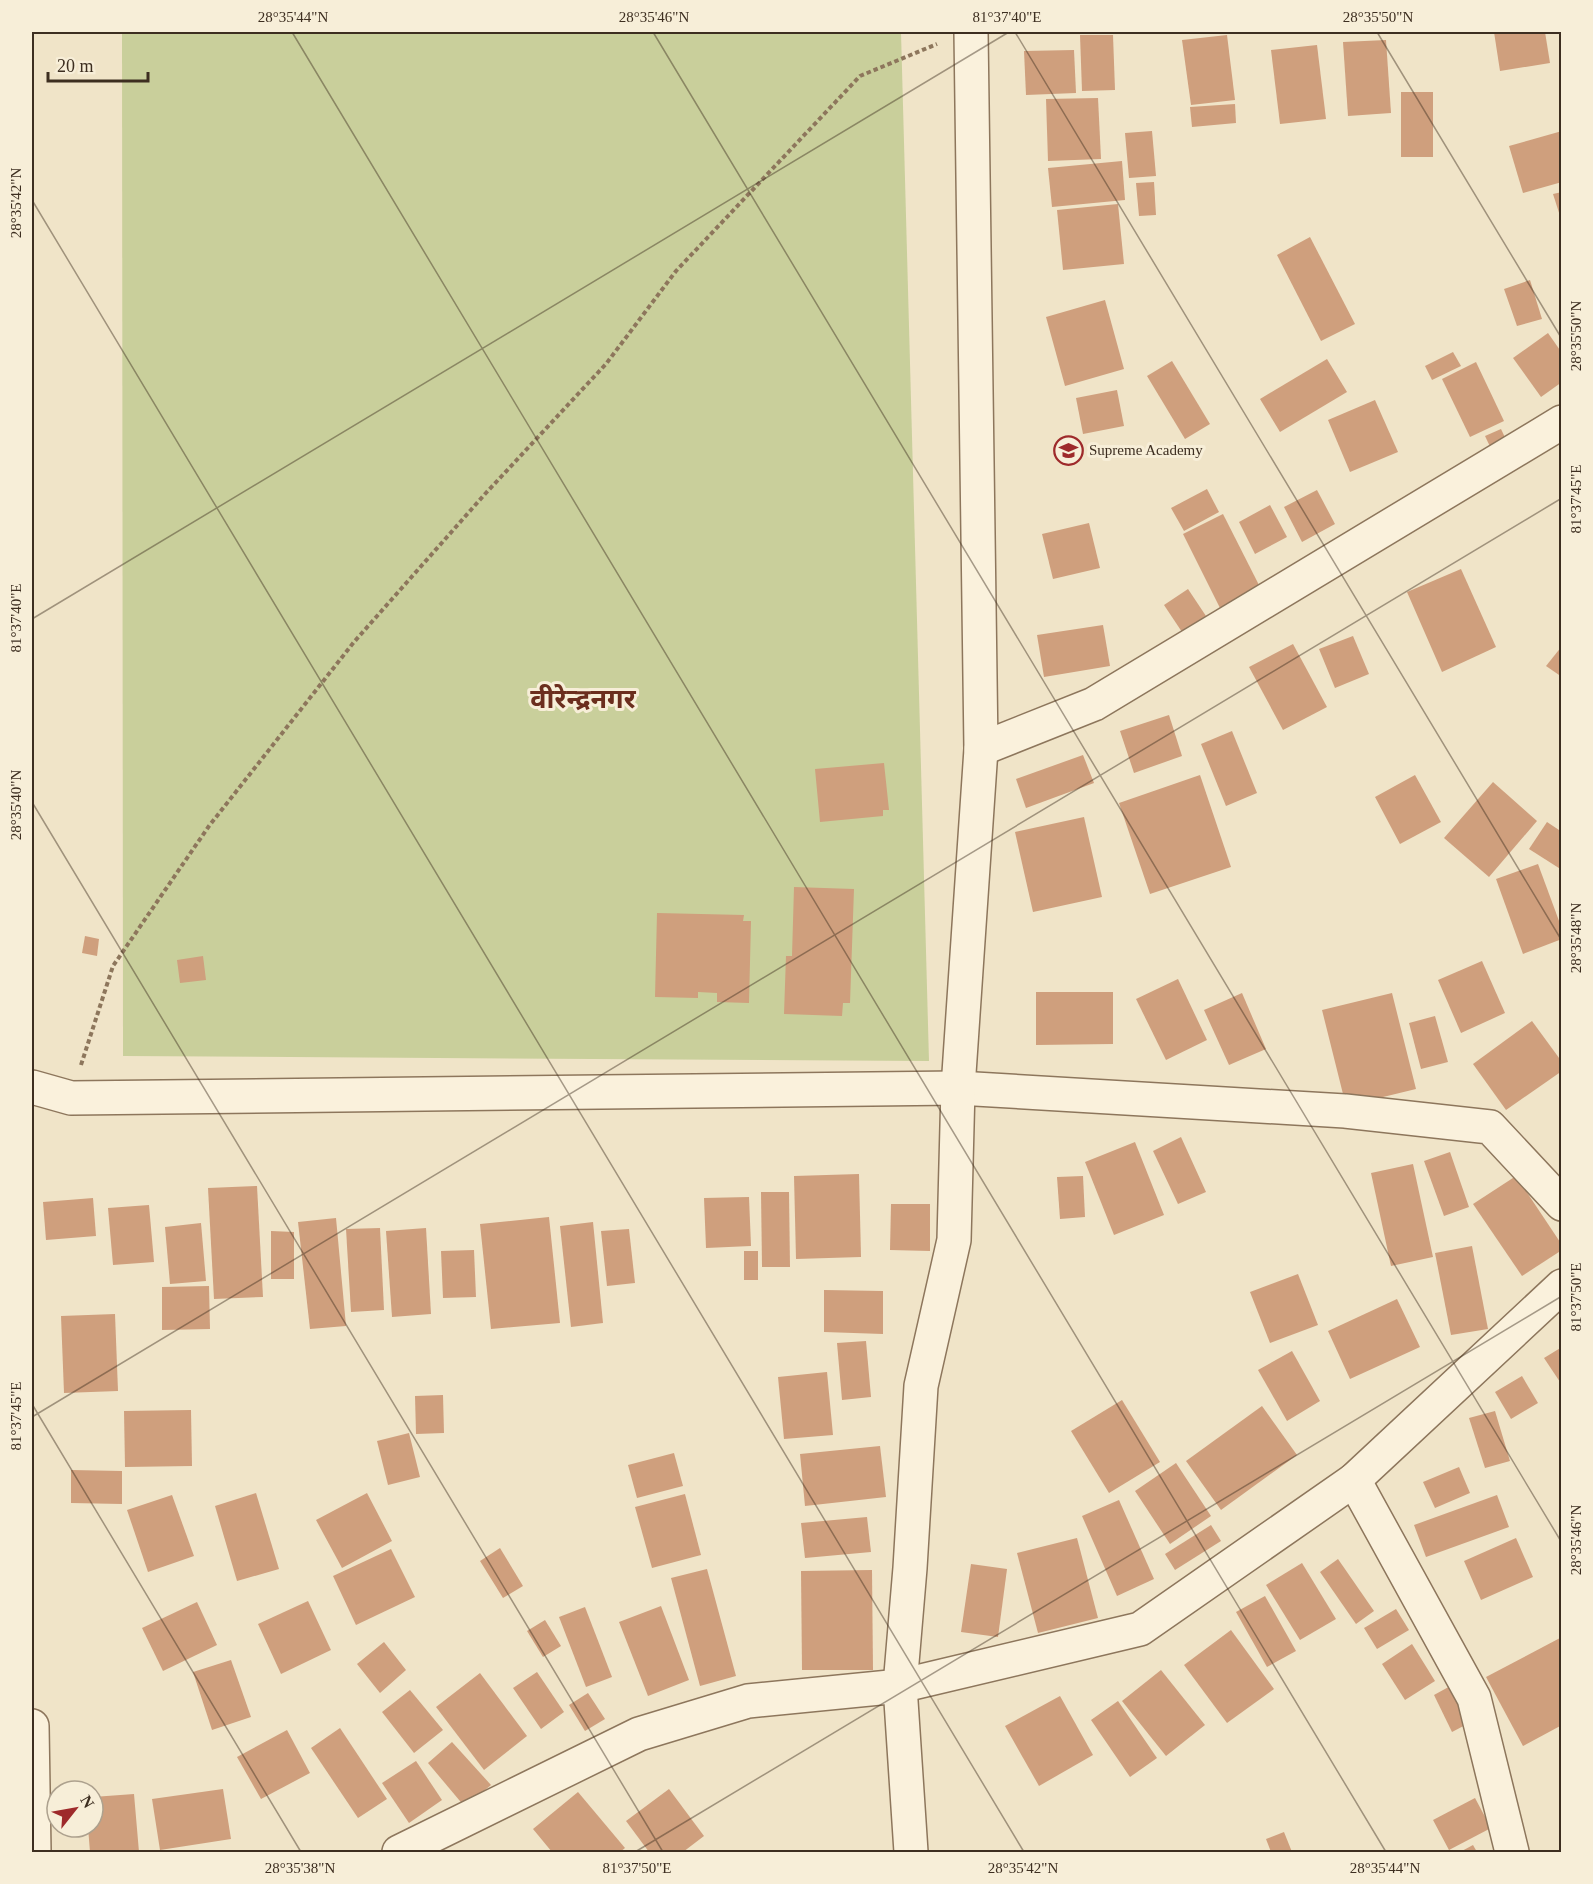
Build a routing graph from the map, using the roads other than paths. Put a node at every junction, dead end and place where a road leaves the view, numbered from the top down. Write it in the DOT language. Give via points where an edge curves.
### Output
graph roads {
  1 [pos="959,36"];
  2 [pos="1562,422"];
  3 [pos="981,749"];
  4 [pos="32,1087"];
  5 [pos="958,1088"];
  6 [pos="1562,1204"];
  7 [pos="1562,1286"];
  8 [pos="1354,1480"];
  9 [pos="900,1686"];
  10 [pos="32,1726"];
  11 [pos="34,1852"];
  12 [pos="399,1852"];
  13 [pos="911,1852"];
  14 [pos="1512,1852"];
  1 -- 3 [label="street"];
  2 -- 3 [label="street" via="1094,704"];
  3 -- 5 [label="street"];
  4 -- 5 [label="street" via="71,1098"];
  5 -- 6 [label="street" via="1345,1111 1490,1127"];
  5 -- 9 [label="street" via="954,1240 921,1386"];
  7 -- 8 [label="street"];
  8 -- 9 [label="street" via="1140,1629"];
  8 -- 14 [label="street" via="1474,1698"];
  9 -- 12 [label="street" via="748,1701 639,1734"];
  9 -- 13 [label="street"];
  10 -- 11 [label="street"];
}
